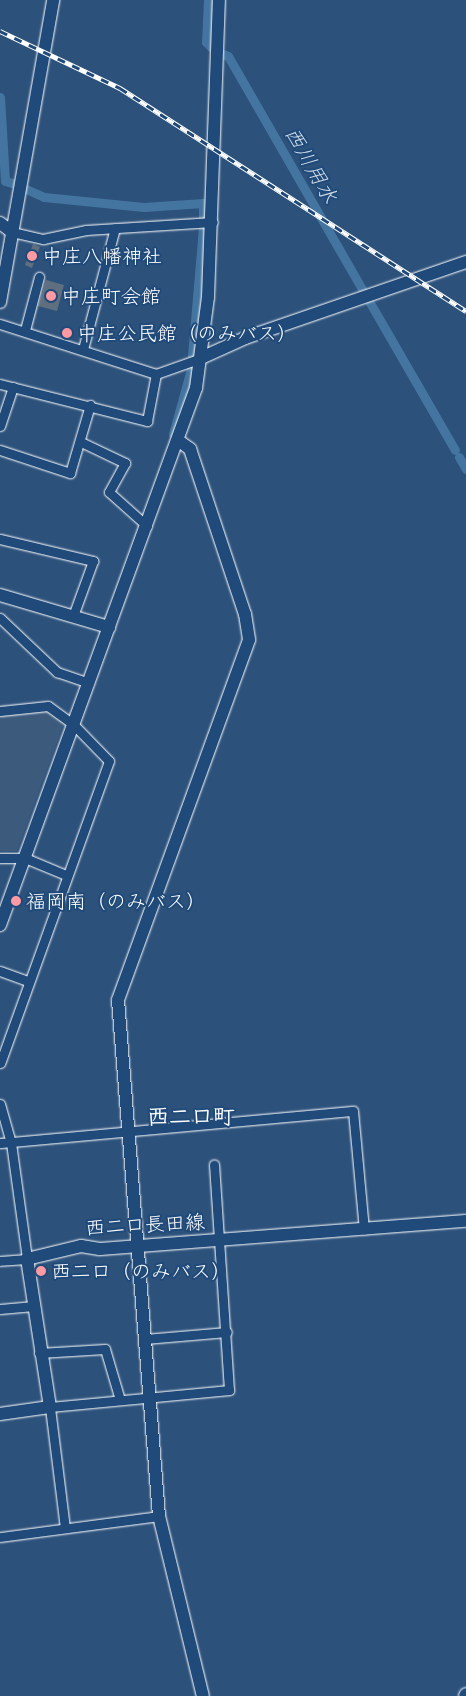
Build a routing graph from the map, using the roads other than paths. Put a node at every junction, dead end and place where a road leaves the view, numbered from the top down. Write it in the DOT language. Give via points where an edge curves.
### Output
graph roads {
  1 [pos="53,0"];
  2 [pos="219,0"];
  3 [pos="213,222"];
  4 [pos="0,223"];
  5 [pos="115,228"];
  6 [pos="12,232"];
  7 [pos="466,262"];
  8 [pos="39,277"];
  9 [pos="0,302"];
  10 [pos="0,324"];
  11 [pos="25,330"];
  12 [pos="84,349"];
  13 [pos="201,358"];
  14 [pos="156,374"];
  15 [pos="0,384"];
  16 [pos="13,387"];
  17 [pos="90,405"];
  18 [pos="0,426"];
  19 [pos="179,441"];
  20 [pos="81,442"];
  21 [pos="0,450"];
  22 [pos="147,526"];
  23 [pos="0,539"];
  24 [pos="0,595"];
  25 [pos="74,616"];
  26 [pos="0,618"];
  27 [pos="109,627"];
  28 [pos="89,683"];
  29 [pos="0,711"];
  30 [pos="74,725"];
  31 [pos="0,858"];
  32 [pos="25,858"];
  33 [pos="66,875"];
  34 [pos="0,925"];
  35 [pos="0,972"];
  36 [pos="28,981"];
  37 [pos="0,1063"];
  38 [pos="0,1104"];
  39 [pos="131,1130"];
  40 [pos="11,1143"];
  41 [pos="0,1144"];
  42 [pos="214,1164"];
  43 [pos="466,1221"];
  44 [pos="364,1229"];
  45 [pos="220,1240"];
  46 [pos="140,1246"];
  47 [pos="27,1259"];
  48 [pos="0,1261"];
  49 [pos="34,1306"];
  50 [pos="0,1309"];
  51 [pos="227,1332"];
  52 [pos="145,1339"];
  53 [pos="39,1353"];
  54 [pos="150,1397"];
  55 [pos="120,1400"];
  56 [pos="50,1406"];
  57 [pos="0,1414"];
  58 [pos="159,1516"];
  59 [pos="65,1528"];
  60 [pos="0,1537"];
  61 [pos="203,1696"];
  1 -- 6 [label="street"];
  2 -- 3 [label="street"];
  3 -- 5 [label="street"];
  3 -- 13 [label="street"];
  4 -- 6 [label="street"];
  5 -- 6 [label="street" via="44,239"];
  5 -- 12 [label="street"];
  6 -- 9 [label="street"];
  7 -- 13 [label="street" via="245,338"];
  8 -- 11 [label="street"];
  10 -- 11 [label="street"];
  11 -- 12 [label="street"];
  12 -- 14 [label="street"];
  13 -- 14 [label="street"];
  13 -- 19 [label="street"];
  14 -- 17 [label="street" via="146,421"];
  15 -- 16 [label="street"];
  16 -- 17 [label="street"];
  16 -- 18 [label="street"];
  17 -- 20 [label="street"];
  19 -- 22 [label="street"];
  19 -- 39 [label="street" via="190,449 244,614 249,640 118,1000"];
  20 -- 21 [label="street" via="70,473"];
  20 -- 22 [label="street" via="125,463 109,492"];
  22 -- 27 [label="street"];
  23 -- 25 [label="street" via="93,560"];
  24 -- 25 [label="street"];
  25 -- 27 [label="street"];
  26 -- 28 [label="street" via="57,672"];
  27 -- 28 [label="street"];
  28 -- 30 [label="street"];
  29 -- 30 [label="street" via="48,706"];
  30 -- 32 [label="street"];
  30 -- 33 [label="street" via="109,761"];
  31 -- 32 [label="street"];
  32 -- 33 [label="street"];
  32 -- 34 [label="street"];
  33 -- 36 [label="street"];
  35 -- 36 [label="street"];
  36 -- 37 [label="street"];
  38 -- 40 [label="street"];
  39 -- 40 [label="street"];
  39 -- 44 [label="street" via="353,1111"];
  39 -- 46 [label="street"];
  40 -- 41 [label="street"];
  40 -- 47 [label="street"];
  42 -- 45 [label="street"];
  43 -- 44 [label="street, 西二口長田線"];
  44 -- 45 [label="street, 西二口長田線"];
  45 -- 46 [label="street, 西二口長田線"];
  45 -- 51 [label="street"];
  46 -- 47 [label="street, 西二口長田線" via="81,1246"];
  46 -- 52 [label="street"];
  47 -- 48 [label="street"];
  47 -- 49 [label="street"];
  49 -- 50 [label="street"];
  49 -- 53 [label="street"];
  51 -- 52 [label="street"];
  51 -- 54 [label="street" via="228,1390"];
  52 -- 54 [label="street"];
  53 -- 55 [label="street" via="105,1349"];
  53 -- 56 [label="street"];
  54 -- 55 [label="street"];
  54 -- 58 [label="street"];
  55 -- 56 [label="street"];
  56 -- 57 [label="street"];
  56 -- 59 [label="street"];
  58 -- 59 [label="street"];
  58 -- 61 [label="street"];
  59 -- 60 [label="street"];
}
